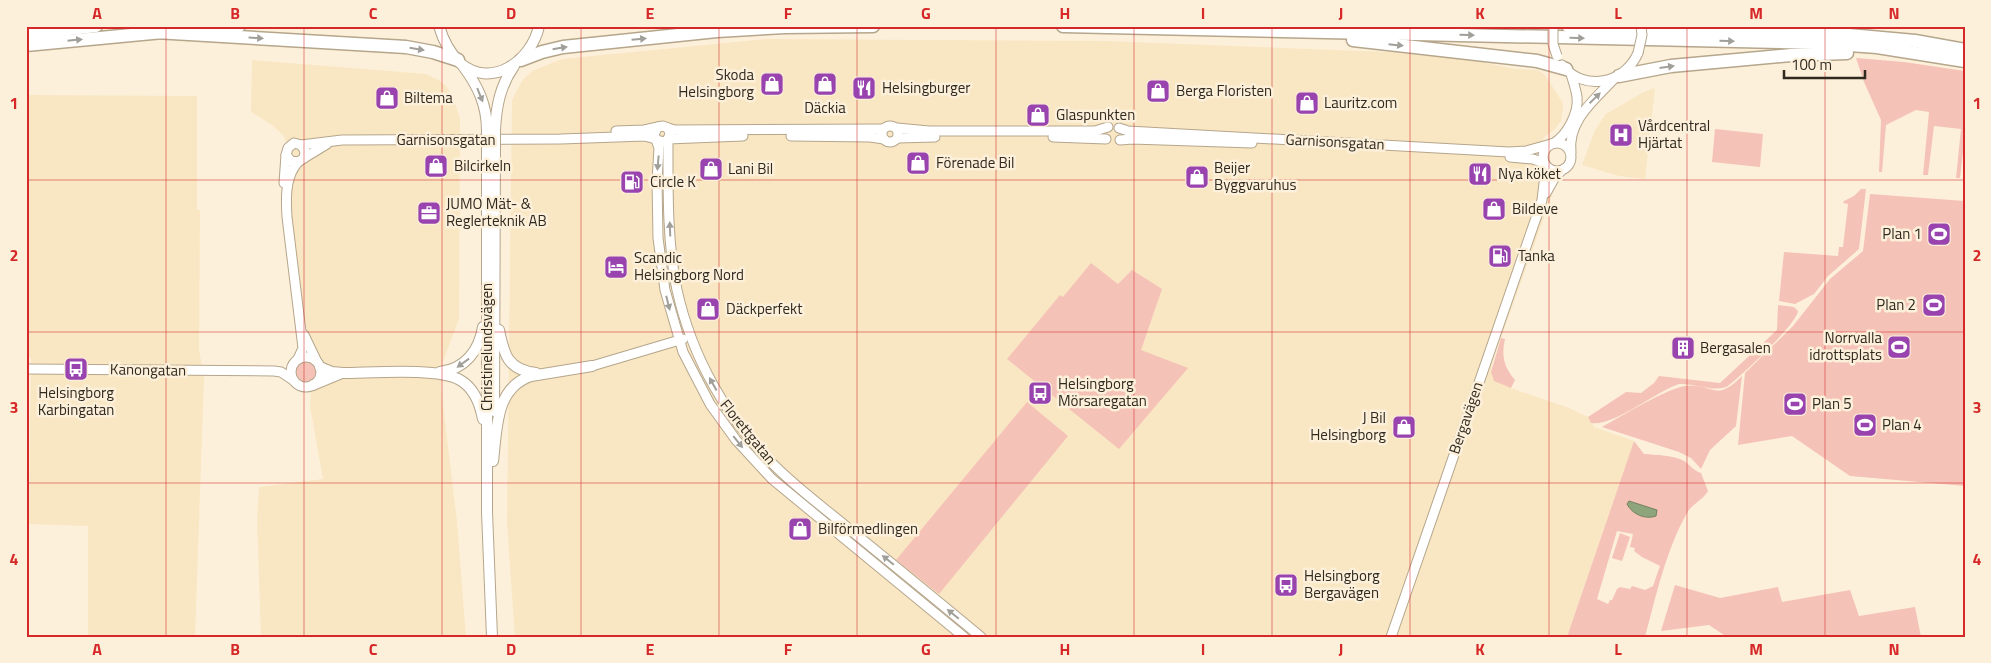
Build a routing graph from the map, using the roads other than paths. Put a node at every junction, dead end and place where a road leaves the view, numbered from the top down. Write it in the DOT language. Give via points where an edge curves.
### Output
graph roads {
  1 [pos="96,26"];
  2 [pos="239,26"];
  3 [pos="872,26"];
  4 [pos="1063,26"];
  5 [pos="1553,26"];
  6 [pos="1568,26"];
  7 [pos="1642,26"];
  8 [pos="1844,26"];
  9 [pos="538,28"];
  10 [pos="440,30"];
  11 [pos="1278,31"];
  12 [pos="155,32"];
  13 [pos="26,34"];
  14 [pos="26,45"];
  15 [pos="1939,45"];
  16 [pos="1965,50"];
  17 [pos="1965,61"];
  18 [pos="460,62"];
  19 [pos="518,62"];
  20 [pos="1965,66"];
  21 [pos="1568,72"];
  22 [pos="1617,77"];
  23 [pos="663,127"];
  24 [pos="1108,127"];
  25 [pos="897,128"];
  26 [pos="1118,128"];
  27 [pos="883,129"];
  28 [pos="491,131"];
  29 [pos="898,138"];
  30 [pos="562,139"];
  31 [pos="884,139"];
  32 [pos="1106,139"];
  33 [pos="656,140"];
  34 [pos="668,140"];
  35 [pos="1120,140"];
  36 [pos="332,142"];
  37 [pos="1552,144"];
  38 [pos="301,145"];
  39 [pos="491,145"];
  40 [pos="1571,153"];
  41 [pos="286,155"];
  42 [pos="301,160"];
  43 [pos="1545,165"];
  44 [pos="1561,171"];
  45 [pos="286,197"];
  46 [pos="1542,200"];
  47 [pos="494,263"];
  48 [pos="486,286"];
  49 [pos="300,324"];
  50 [pos="690,336"];
  51 [pos="679,340"];
  52 [pos="297,360"];
  53 [pos="319,365"];
  54 [pos="592,366"];
  55 [pos="26,369"];
  56 [pos="269,371"];
  57 [pos="343,373"];
  58 [pos="429,373"];
  59 [pos="542,373"];
  60 [pos="293,380"];
  61 [pos="314,385"];
  62 [pos="494,461"];
  63 [pos="487,484"];
  64 [pos="492,637"];
  65 [pos="498,637"];
  66 [pos="964,637"];
  67 [pos="981,637"];
  68 [pos="1391,637"];
  1 -- 13 [label="highway"];
  2 -- 12 [label="highway"];
  19 -- 3 [label="highway, one-way" via="562,47 717,31"];
  4 -- 11 [label="highway"];
  5 -- 21 [label="street, bridge" via="1553,44"];
  6 -- 15 [label="highway" via="1816,32"];
  7 -- 22 [label="street, bridge" via="1638,53 1632,64"];
  8 -- 15 [label="highway"];
  9 -- 19 [label="main road, Christinelundsvägen" via="530,48"];
  10 -- 18 [label="main road, Christinelundsvägen" via="447,46"];
  11 -- 17 [label="highway, one-way" via="1820,43 1877,47"];
  11 -- 21 [label="highway, one-way" via="1537,61"];
  14 -- 12 [label="highway, one-way"];
  12 -- 18 [label="highway, one-way" via="406,48 433,52"];
  15 -- 16 [label="highway"];
  18 -- 19 [label="main road" via="486,73 498,72"];
  18 -- 28 [label="main road, Christinelundsvägen, one-way" via="482,98"];
  19 -- 28 [label="main road, Christinelundsvägen" via="502,88"];
  22 -- 20 [label="highway, one-way" via="1671,66 1836,53 1904,56"];
  21 -- 22 [label="street" via="1593,81"];
  21 -- 37 [label="street" via="1577,99 1575,113 1562,136"];
  40 -- 22 [label="street, one-way" via="1572,134 1583,112"];
  23 -- 27 [label="street, Garnisonsgatan" via="674,130"];
  23 -- 30 [label="street, Garnisonsgatan"];
  23 -- 33 [label="street" via="654,132"];
  23 -- 34 [label="street" via="670,132"];
  24 -- 25 [label="street, Garnisonsgatan" via="1095,131 929,131"];
  24 -- 26 [label="street, Garnisonsgatan"];
  24 -- 32 [label="street"];
  25 -- 27 [label="street, Garnisonsgatan" via="890,125"];
  25 -- 29 [label="street"];
  26 -- 35 [label="street" via="1122,133"];
  26 -- 37 [label="street, Garnisonsgatan" via="1509,152"];
  27 -- 31 [label="street"];
  28 -- 39 [label="main road, Christinelundsvägen, bridge"];
  29 -- 31 [label="street, Garnisonsgatan" via="891,142"];
  29 -- 32 [label="street, Garnisonsgatan" via="1004,136"];
  30 -- 33 [label="street, Garnisonsgatan" via="644,136"];
  30 -- 36 [label="street, Garnisonsgatan"];
  31 -- 34 [label="street, Garnisonsgatan" via="767,136"];
  32 -- 35 [label="street, Garnisonsgatan" via="1113,143"];
  33 -- 34 [label="street, Garnisonsgatan"];
  33 -- 51 [label="street, Florettgatan, one-way" via="659,151 657,200 661,266"];
  50 -- 34 [label="street, Florettgatan, one-way" via="673,268"];
  35 -- 43 [label="street, Garnisonsgatan" via="1306,145 1533,159"];
  36 -- 38 [label="street, Garnisonsgatan"];
  36 -- 42 [label="street, Garnisonsgatan"];
  37 -- 40 [label="street" via="1563,144"];
  37 -- 43 [label="street" via="1543,154"];
  38 -- 41 [label="street, Garnisonsgatan" via="290,145"];
  38 -- 42 [label="street" via="305,151"];
  39 -- 47 [label="main road, Christinelundsvägen"];
  39 -- 48 [label="main road, Christinelundsvägen"];
  40 -- 44 [label="street" via="1569,164"];
  41 -- 42 [label="street" via="291,161"];
  41 -- 45 [label="street"];
  42 -- 45 [label="street" via="291,173"];
  43 -- 44 [label="street" via="1553,171"];
  43 -- 46 [label="street, Bergavägen"];
  44 -- 46 [label="street, Bergavägen"];
  45 -- 49 [label="street"];
  46 -- 68 [label="street, Bergavägen"];
  47 -- 59 [label="main road" via="499,330 505,354 516,368"];
  47 -- 62 [label="main road, Christinelundsvägen"];
  48 -- 58 [label="main road, one-way" via="482,335 472,355 458,367"];
  48 -- 63 [label="main road, Christinelundsvägen"];
  49 -- 52 [label="street" via="303,348"];
  49 -- 53 [label="street"];
  50 -- 51 [label="street"];
  67 -- 50 [label="street, Florettgatan, one-way" via="767,458 722,400"];
  51 -- 54 [label="street"];
  51 -- 66 [label="street, Florettgatan, one-way" via="710,404 750,458"];
  52 -- 53 [label="street" via="309,357"];
  52 -- 56 [label="street, Kanongatan"];
  52 -- 60 [label="street" via="291,370"];
  53 -- 57 [label="main road" via="332,372"];
  53 -- 61 [label="street" via="320,375"];
  54 -- 59 [label="main road"];
  55 -- 56 [label="street, Kanongatan"];
  56 -- 60 [label="street, Kanongatan" via="281,372"];
  57 -- 58 [label="main road"];
  57 -- 61 [label="main road"];
  58 -- 63 [label="main road" via="461,380 478,400 483,419"];
  59 -- 62 [label="main road" via="519,381 509,390 499,416"];
  60 -- 61 [label="street" via="301,386"];
  62 -- 65 [label="main road, Christinelundsvägen"];
  63 -- 64 [label="main road, Christinelundsvägen"];
}
